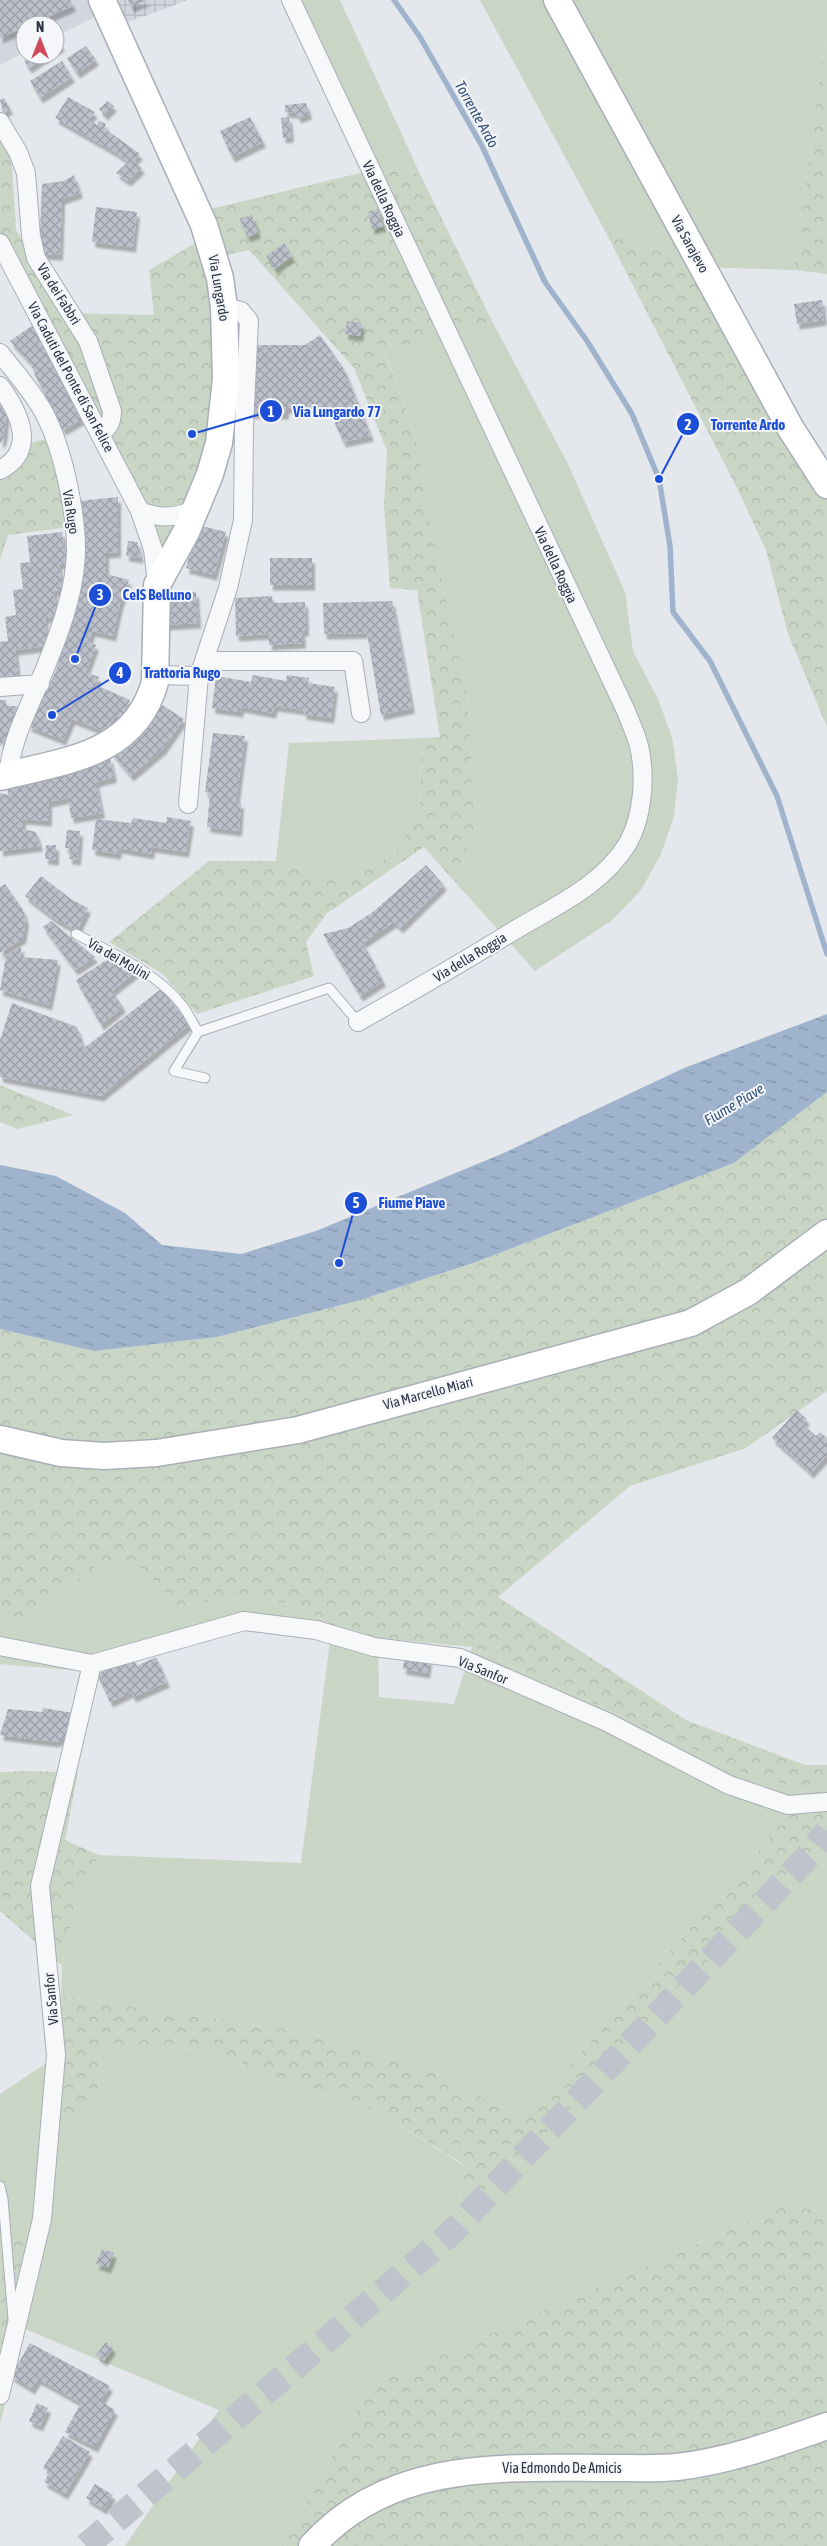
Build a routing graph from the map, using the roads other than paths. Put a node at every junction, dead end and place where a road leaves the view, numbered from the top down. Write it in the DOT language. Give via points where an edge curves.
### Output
graph roads {
  1 [pos="102,0"];
  2 [pos="291,0"];
  3 [pos="557,0"];
  4 [pos="0,122"];
  5 [pos="0,243"];
  6 [pos="224,307"];
  7 [pos="0,353"];
  8 [pos="0,386"];
  9 [pos="101,433"];
  10 [pos="0,470"];
  11 [pos="827,485"];
  12 [pos="196,509"];
  13 [pos="140,510"];
  14 [pos="157,586"];
  15 [pos="202,669"];
  16 [pos="156,675"];
  17 [pos="40,684"];
  18 [pos="0,687"];
  19 [pos="361,714"];
  20 [pos="4,776"];
  21 [pos="188,804"];
  22 [pos="76,934"];
  23 [pos="358,1022"];
  24 [pos="198,1032"];
  25 [pos="205,1078"];
  26 [pos="827,1233"];
  27 [pos="0,1439"];
  28 [pos="0,1646"];
  29 [pos="92,1664"];
  30 [pos="827,1802"];
  31 [pos="0,2186"];
  32 [pos="14,2336"];
  33 [pos="0,2395"];
  34 [pos="827,2426"];
  35 [pos="312,2546"];
  1 -- 6 [label="street, Via Lungardo" via="204,225 214,253"];
  2 -- 23 [label="street, Via della Roggia" via="626,711 639,747 642,781 639,813 628,842 604,872 586,887 455,967"];
  3 -- 11 [label="street, Via Sarajevo" via="791,429"];
  4 -- 9 [label="street, Via dei Fabbri" via="26,173 36,258 88,341 112,412 108,428"];
  5 -- 9 [label="street, Via Caduti del Ponte di San Felice"];
  6 -- 12 [label="street, Via Lungardo" via="224,409 219,443"];
  6 -- 15 [label="street" via="240,311 249,321 243,520 228,588"];
  7 -- 17 [label="street, Via Rugo" via="44,413 57,446 71,508 76,553 70,593"];
  8 -- 10 [label="street" via="19,419 22,437 18,455"];
  9 -- 13 [label="street, Via Caduti del Ponte di San Felice"];
  12 -- 13 [label="street" via="184,515 163,517"];
  12 -- 14 [label="street, Via Lungardo"];
  13 -- 14 [label="street, Via Caduti del Ponte di San Felice" via="153,549"];
  14 -- 16 [label="street, Via Caduti del Ponte di San Felice"];
  15 -- 16 [label="street"];
  15 -- 19 [label="street" via="352,661"];
  15 -- 21 [label="street"];
  16 -- 20 [label="street, Via Caduti del Ponte di San Felice" via="143,713 117,740 86,755"];
  17 -- 18 [label="street"];
  17 -- 20 [label="street, Via Rugo"];
  22 -- 24 [label="lane, Via dei Molini" via="156,979 182,1005"];
  23 -- 24 [label="lane" via="329,988"];
  24 -- 25 [label="lane" via="174,1071"];
  26 -- 27 [label="street, Via Marcello Miari" via="748,1292 690,1323 298,1430 157,1453 104,1456 61,1453"];
  28 -- 29 [label="street, Via Sanfor"];
  29 -- 30 [label="street, Via Sanfor" via="244,1621 316,1630 374,1646 460,1658 607,1722 729,1785 788,1805"];
  29 -- 32 [label="street, Via Sanfor" via="40,1886 56,2055 42,2219"];
  31 -- 32 [label="lane, Via Sanfor"];
  32 -- 33 [label="street, Via Sanfor"];
  34 -- 35 [label="street, Via Edmondo De Amicis" via="742,2454 676,2467 492,2469 422,2479 365,2503 340,2519"];
}
